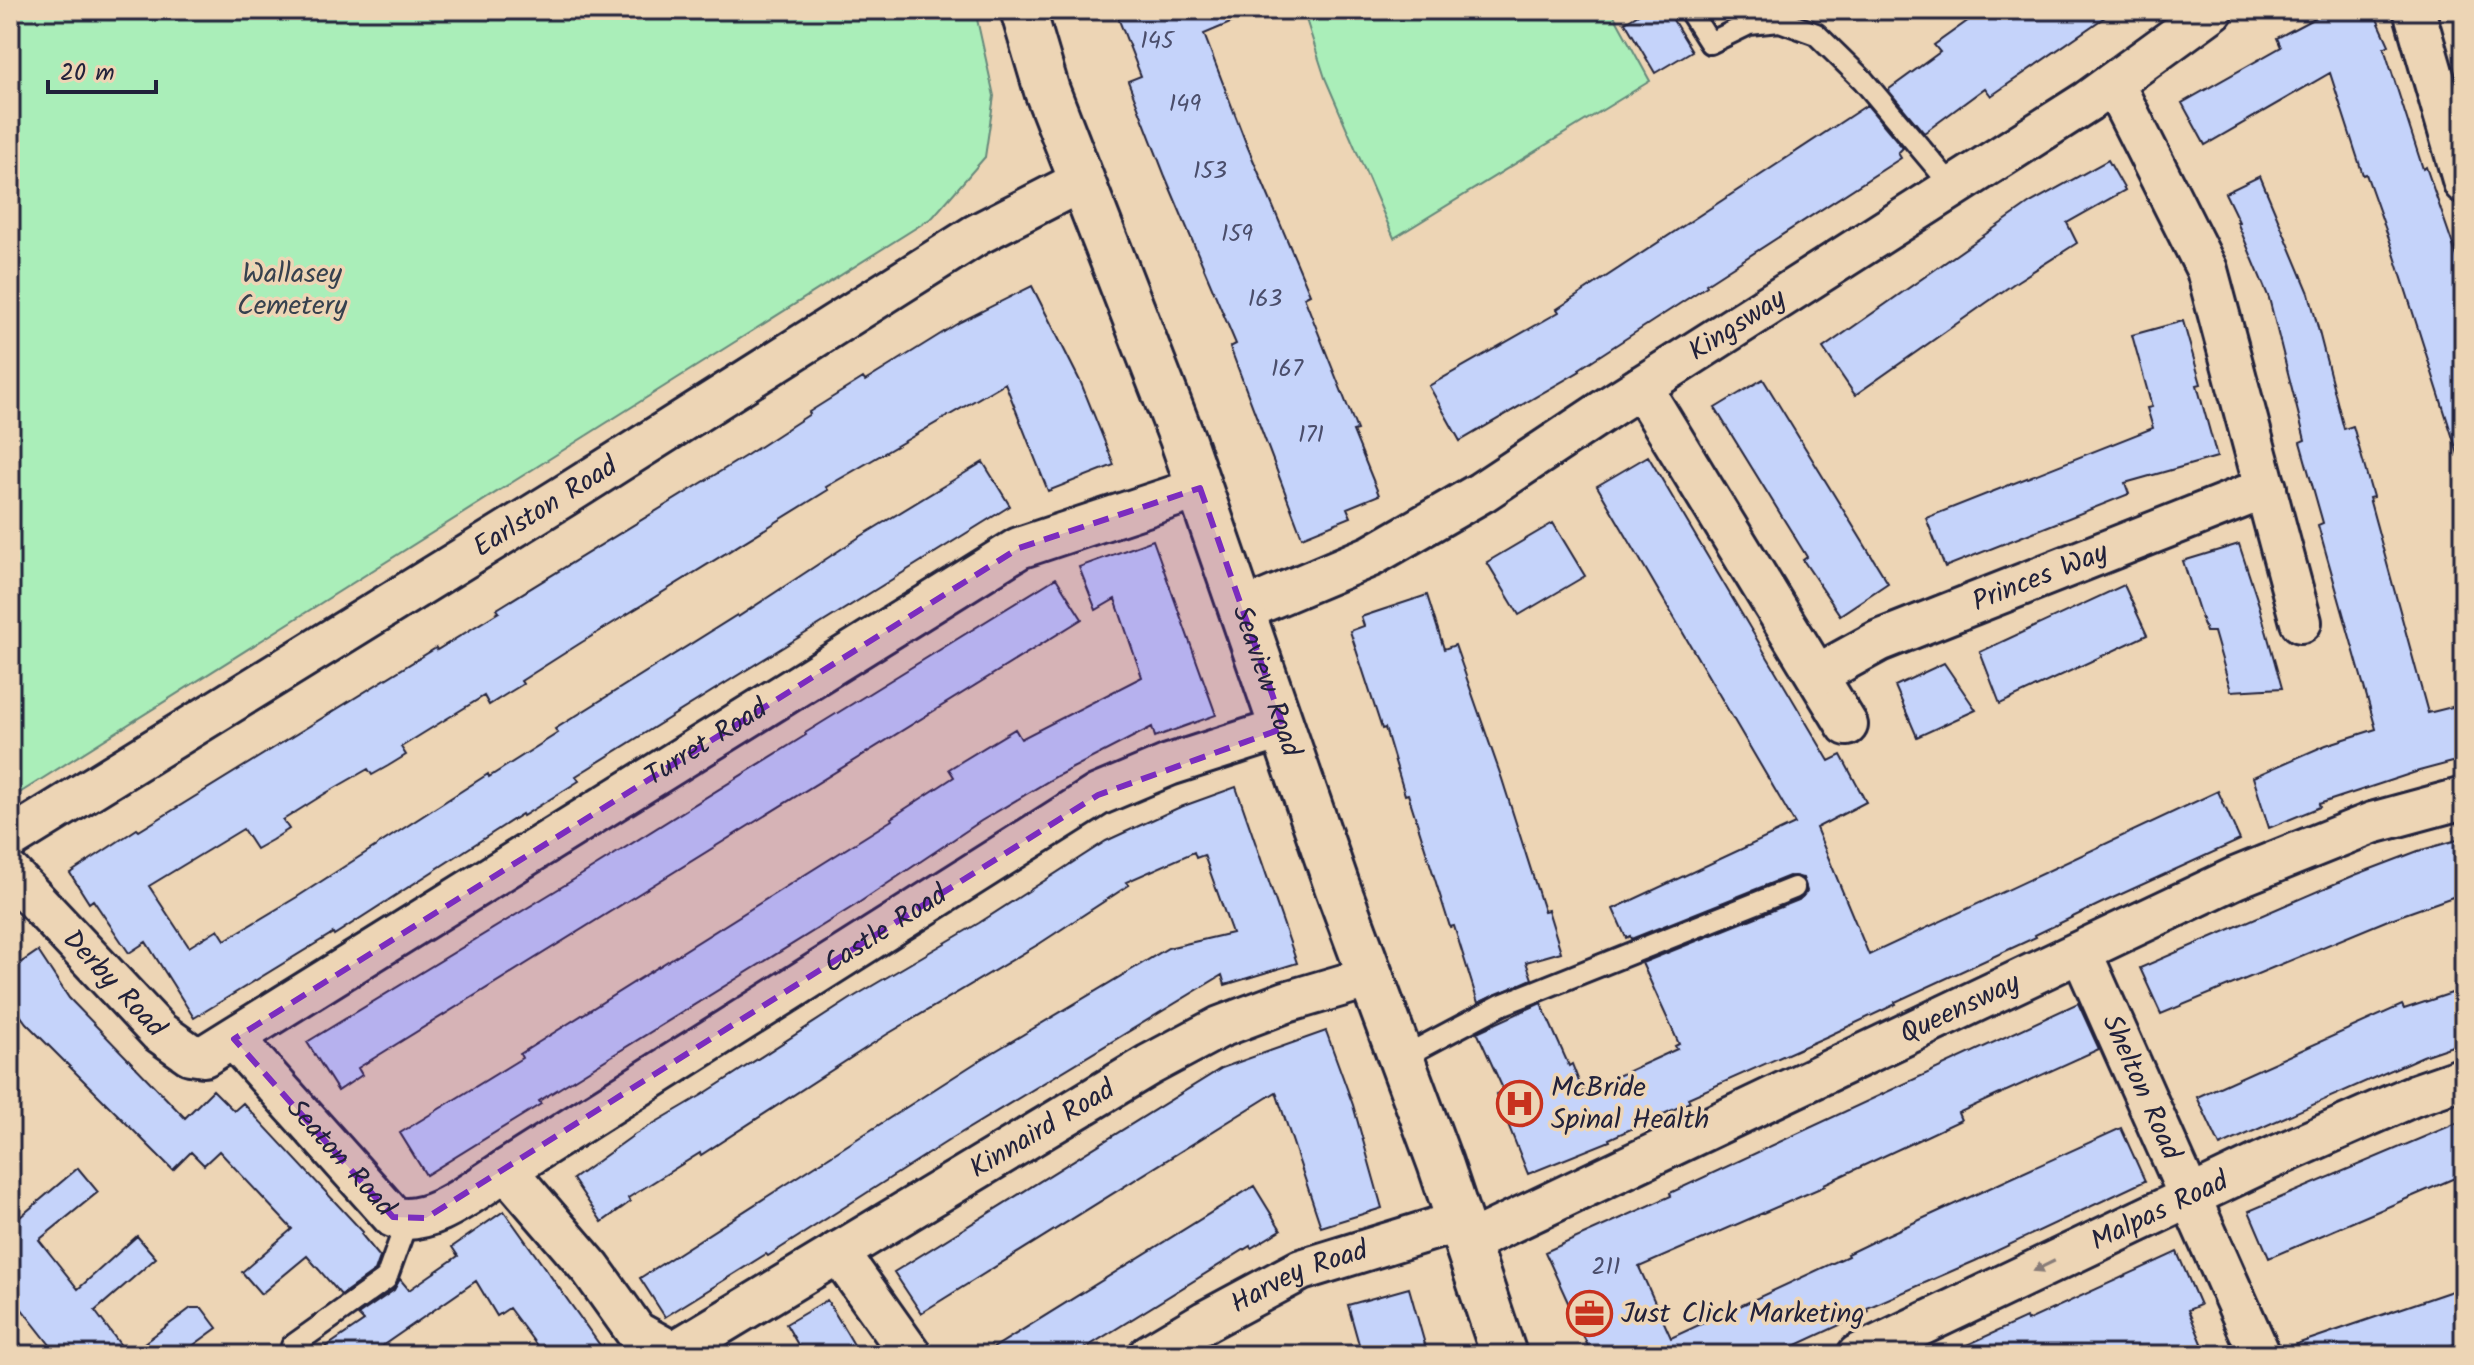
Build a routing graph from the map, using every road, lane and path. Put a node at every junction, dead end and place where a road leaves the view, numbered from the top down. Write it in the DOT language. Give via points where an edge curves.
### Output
graph roads {
  1 [pos="1023,10"];
  2 [pos="1689,10"];
  3 [pos="2213,10"];
  4 [pos="2414,10"];
  5 [pos="2113,83"];
  6 [pos="1083,180"];
  7 [pos="2464,181"];
  8 [pos="1953,187"];
  9 [pos="1641,387"];
  10 [pos="1200,488"];
  11 [pos="2266,488"];
  12 [pos="1243,610"];
  13 [pos="2301,622"];
  14 [pos="1817,675"];
  15 [pos="1847,725"];
  16 [pos="1284,728"];
  17 [pos="2464,798"];
  18 [pos="10,839"];
  19 [pos="10,873"];
  20 [pos="1794,888"];
  21 [pos="2081,952"];
  22 [pos="1371,977"];
  23 [pos="234,1039"];
  24 [pos="1401,1058"];
  25 [pos="2464,1078"];
  26 [pos="506,1170"];
  27 [pos="2190,1196"];
  28 [pos="407,1221"];
  29 [pos="1464,1232"];
  30 [pos="838,1252"];
  31 [pos="292,1346"];
  32 [pos="911,1355"];
  33 [pos="1149,1355"];
  34 [pos="1504,1355"];
  35 [pos="1858,1355"];
  36 [pos="2260,1355"];
  1 -- 6 [label="street, Seaview Road" via="1047,91"];
  2 -- 8 [label="lane" via="1710,43 1749,24 1780,21 1816,34 1863,80"];
  3 -- 5 [label="street, Kingsway"];
  4 -- 7 [label="street"];
  5 -- 8 [label="street, Kingsway"];
  5 -- 11 [label="street" via="2207,270"];
  6 -- 10 [label="street, Seaview Road"];
  6 -- 18 [label="street, Earlston Road" via="976,235"];
  8 -- 9 [label="street, Kingsway"];
  9 -- 12 [label="street, Kingsway" via="1482,492 1371,556"];
  9 -- 14 [label="street"];
  10 -- 12 [label="street, Seaview Road"];
  10 -- 23 [label="street, Turret Road" via="1019,548"];
  11 -- 13 [label="street"];
  11 -- 14 [label="street, Princes Way" via="1879,641"];
  12 -- 16 [label="street, Seaview Road"];
  14 -- 15 [label="street"];
  16 -- 22 [label="street, Seaview Road"];
  16 -- 26 [label="street, Castle Road" via="1169,765 1098,795"];
  17 -- 21 [label="street, Queensway" via="2331,839 2235,878"];
  19 -- 23 [label="street, Derby Road" via="159,1032 190,1054 204,1056"];
  20 -- 24 [label="lane" via="1501,1005"];
  21 -- 27 [label="street, Shelton Road"];
  21 -- 29 [label="street, Queensway"];
  22 -- 24 [label="street, Seaview Road"];
  22 -- 30 [label="street, Kinnaird Road" via="1220,1027"];
  23 -- 28 [label="street, Seaton Road" via="374,1199 393,1217"];
  24 -- 29 [label="street, Seaview Road"];
  25 -- 27 [label="street, Malpas Road"];
  26 -- 28 [label="street, Seaton Road" via="426,1218"];
  26 -- 30 [label="street, Kinnaird Road" via="591,1269 636,1332 665,1348 677,1350"];
  27 -- 35 [label="street, Malpas Road, one-way"];
  27 -- 36 [label="street, Shelton Road"];
  28 -- 31 [label="lane" via="386,1279"];
  29 -- 33 [label="street, Harvey Road" via="1301,1270"];
  29 -- 34 [label="street, Seaview Road"];
  30 -- 32 [label="street"];
}
